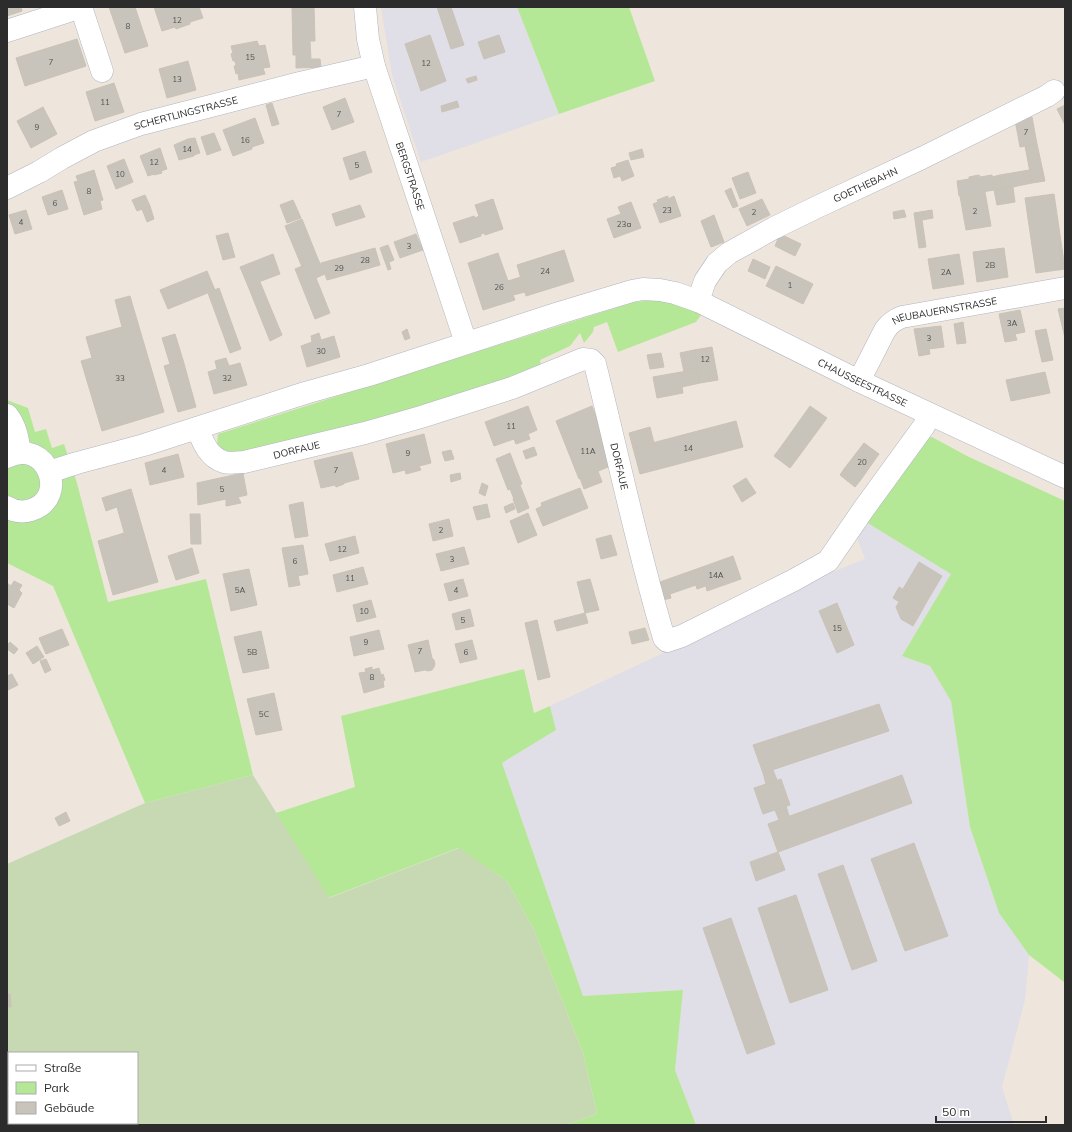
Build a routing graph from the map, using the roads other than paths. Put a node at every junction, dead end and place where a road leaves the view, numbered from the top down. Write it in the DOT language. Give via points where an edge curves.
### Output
graph roads {
  1 [pos="81,7"];
  2 [pos="365,7"];
  3 [pos="47,12"];
  4 [pos="7,31"];
  5 [pos="374,66"];
  6 [pos="102,71"];
  7 [pos="1054,91"];
  8 [pos="7,188"];
  9 [pos="1065,288"];
  10 [pos="698,301"];
  11 [pos="466,342"];
  12 [pos="858,381"];
  13 [pos="7,415"];
  14 [pos="929,415"];
  15 [pos="197,428"];
  16 [pos="13,455"];
  17 [pos="49,472"];
  18 [pos="1065,477"];
  19 [pos="8,510"];
  1 -- 3 [label="street"];
  1 -- 6 [label="street"];
  2 -- 5 [label="street, BERGSTRASSE"];
  3 -- 4 [label="street"];
  5 -- 8 [label="street, SCHERTLINGSTRASSE" via="141,124 94,141"];
  5 -- 11 [label="street, BERGSTRASSE"];
  7 -- 10 [label="street, GOETHEBAHN" via="922,158 781,224 729,253 717,263 705,282"];
  9 -- 12 [label="street, NEUBAUERNSTRASSE" via="894,320 885,330"];
  10 -- 11 [label="street, CHAUSSEESTRASSE" via="675,293 643,289"];
  10 -- 12 [label="street, CHAUSSEESTRASSE"];
  11 -- 15 [label="street"];
  12 -- 14 [label="street, CHAUSSEESTRASSE"];
  13 -- 16 [label="street" via="16,433"];
  14 -- 15 [label="street, DORFAUE" via="924,426 828,561 667,642 637,542 595,364 591,360 584,359 512,388 393,425 244,462 225,463 214,457 206,449"];
  14 -- 18 [label="street, CHAUSSEESTRASSE"];
  15 -- 17 [label="street"];
  16 -- 17 [label="street" via="32,455 47,466"];
  17 -- 19 [label="street" via="50,490 40,505 23,512"];
}
